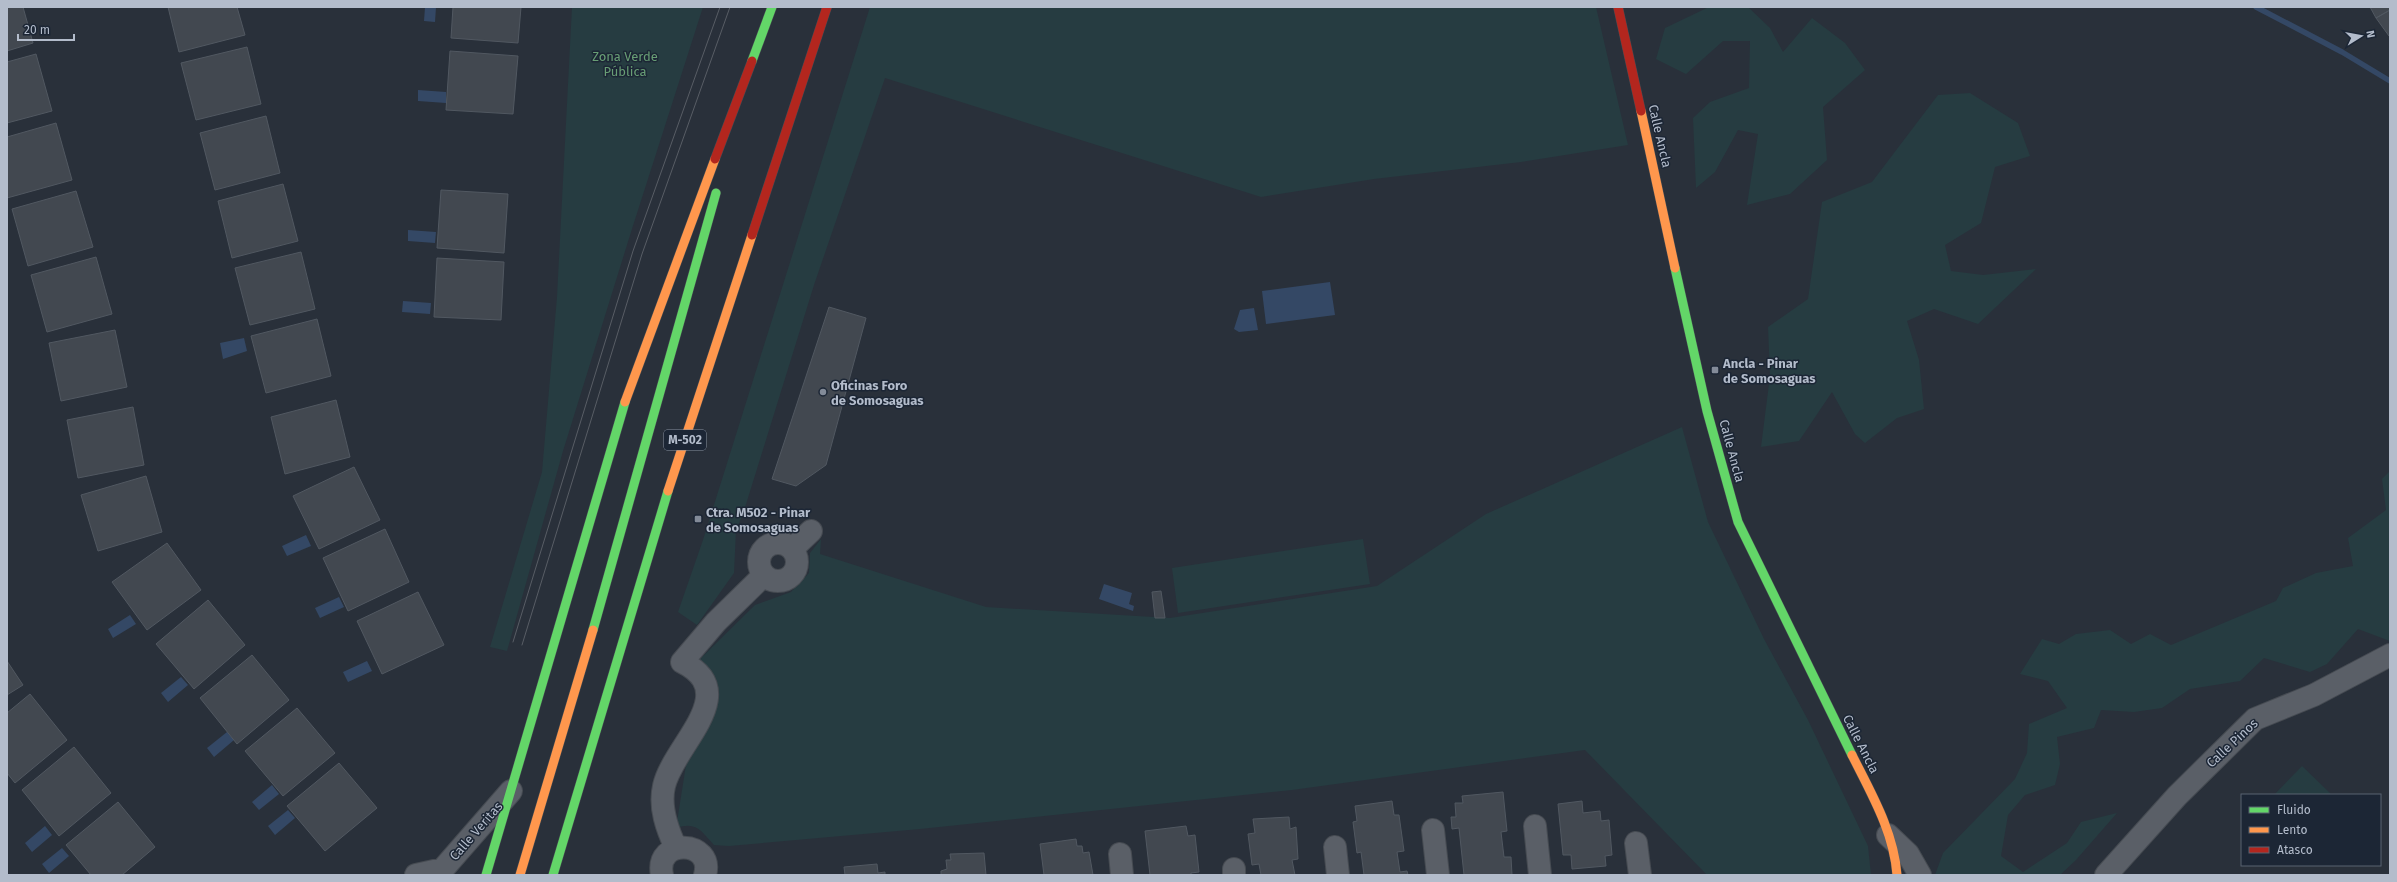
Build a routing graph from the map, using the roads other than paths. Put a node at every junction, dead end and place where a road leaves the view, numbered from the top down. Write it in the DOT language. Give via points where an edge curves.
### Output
graph roads {
  1 [pos="772,7"];
  2 [pos="827,7"];
  3 [pos="1618,7"];
  4 [pos="754,57"];
  5 [pos="726,156"];
  6 [pos="718,187"];
  7 [pos="811,531"];
  8 [pos="2390,655"];
  9 [pos="511,791"];
  10 [pos="1535,826"];
  11 [pos="1432,830"];
  12 [pos="1888,835"];
  13 [pos="1636,843"];
  14 [pos="1335,847"];
  15 [pos="676,848"];
  16 [pos="416,875"];
  17 [pos="486,875"];
  18 [pos="520,875"];
  19 [pos="553,875"];
  20 [pos="662,875"];
  21 [pos="705,875"];
  22 [pos="1338,875"];
  23 [pos="1438,875"];
  24 [pos="1540,875"];
  25 [pos="1640,875"];
  26 [pos="1896,875"];
  27 [pos="1920,875"];
  28 [pos="2106,875"];
  1 -- 4 [label="main road"];
  2 -- 19 [label="main road, M-502" via="648,553"];
  3 -- 12 [label="main road, Calle Ancla" via="1707,411 1738,522 1881,813"];
  4 -- 5 [label="main road"];
  4 -- 9 [label="main road" via="620,416"];
  6 -- 18 [label="main road, M-502" via="577,686"];
  7 -- 15 [label="street" via="792,549 776,543 765,548 759,559 764,575 674,663 691,666 701,676 708,693 707,706 702,718 671,768 664,786 665,821"];
  8 -- 28 [label="street, Calle Pinos" via="2314,695 2255,719 2177,796"];
  9 -- 16 [label="street, Calle Veritas" via="443,869"];
  9 -- 17 [label="main road"];
  10 -- 24 [label="street"];
  11 -- 23 [label="street"];
  12 -- 26 [label="main road, Calle Ancla" via="1896,861"];
  12 -- 27 [label="street" via="1908,854"];
  13 -- 25 [label="street"];
  14 -- 22 [label="street"];
  15 -- 20 [label="street" via="664,858"];
  15 -- 21 [label="street" via="697,851 705,863"];
}
